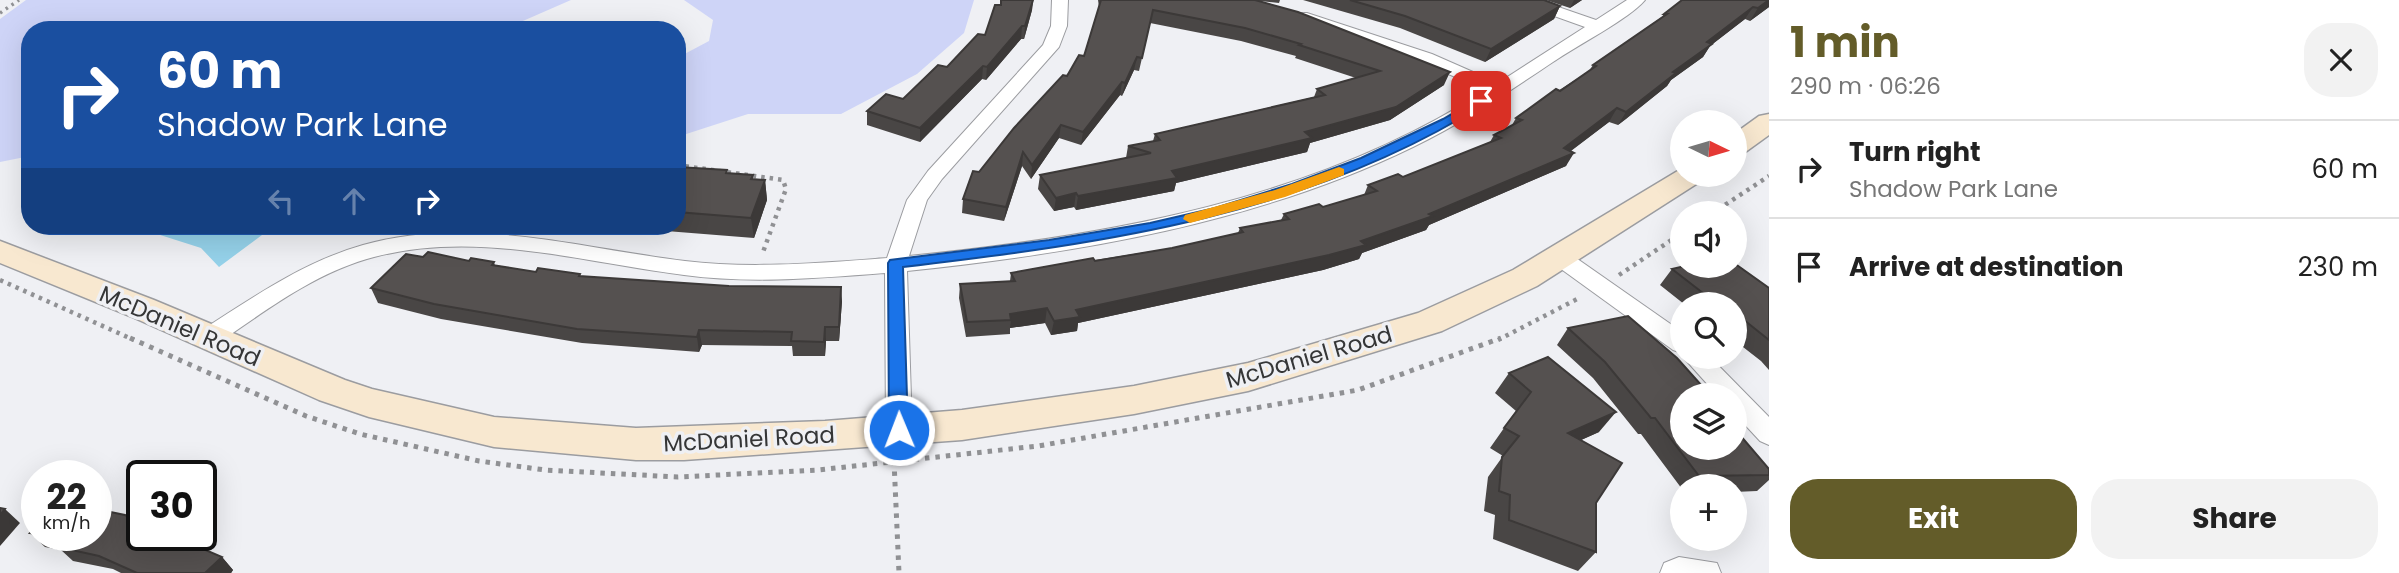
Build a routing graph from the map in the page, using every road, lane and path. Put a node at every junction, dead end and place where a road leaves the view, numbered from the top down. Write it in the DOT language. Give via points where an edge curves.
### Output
graph roads {
  1 [pos="19,0"];
  2 [pos="1060,0"];
  3 [pos="1524,0"];
  4 [pos="1637,0"];
  5 [pos="1280,10"];
  6 [pos="0,13"];
  7 [pos="1599,26"];
  8 [pos="1498,89"];
  9 [pos="1769,122"];
  10 [pos="1747,138"];
  11 [pos="686,166"];
  12 [pos="1769,176"];
  13 [pos="1671,187"];
  14 [pos="1731,201"];
  15 [pos="429,235"];
  16 [pos="459,235"];
  17 [pos="1670,241"];
  18 [pos="0,251"];
  19 [pos="774,252"];
  20 [pos="1558,256"];
  21 [pos="895,263"];
  22 [pos="0,280"];
  23 [pos="1600,286"];
  24 [pos="1670,336"];
  25 [pos="208,338"];
  26 [pos="1708,369"];
  27 [pos="1721,383"];
  28 [pos="1747,410"];
  29 [pos="1769,434"];
  30 [pos="896,446"];
  31 [pos="899,573"];
  32 [pos="1675,573"];
  33 [pos="1706,573"];
  1 -- 6 [label="path"];
  2 -- 21 [label="street" via="1059,26 1051,47 929,183 917,200"];
  3 -- 7 [label="street"];
  4 -- 7 [label="street"];
  5 -- 8 [label="street" via="1393,46"];
  7 -- 8 [label="street"];
  8 -- 21 [label="street" via="1460,115 1401,145 1261,200 1101,237"];
  9 -- 10 [label="main road"];
  11 -- 19 [label="path" via="783,180 786,189 762,252"];
  12 -- 14 [label="path"];
  13 -- 20 [label="main road, McDaniel Road"];
  15 -- 25 [label="street" via="327,266"];
  16 -- 21 [label="street" via="711,270 829,270"];
  17 -- 23 [label="path"];
  18 -- 25 [label="main road, McDaniel Road"];
  20 -- 23 [label="street"];
  20 -- 30 [label="main road, McDaniel Road" via="1525,278 1430,322 1248,377 1134,400 962,425"];
  21 -- 30 [label="street"];
  22 -- 30 [label="path" via="306,416 425,450 545,470 627,476 748,474"];
  23 -- 24 [label="street"];
  23 -- 30 [label="path" via="1497,340 1358,390 1038,446"];
  25 -- 30 [label="main road, McDaniel Road" via="369,403 495,432 636,444 825,436"];
  26 -- 27 [label="street"];
  28 -- 29 [label="street"];
  30 -- 31 [label="path"];
  32 -- 33 [label="street"];
}
